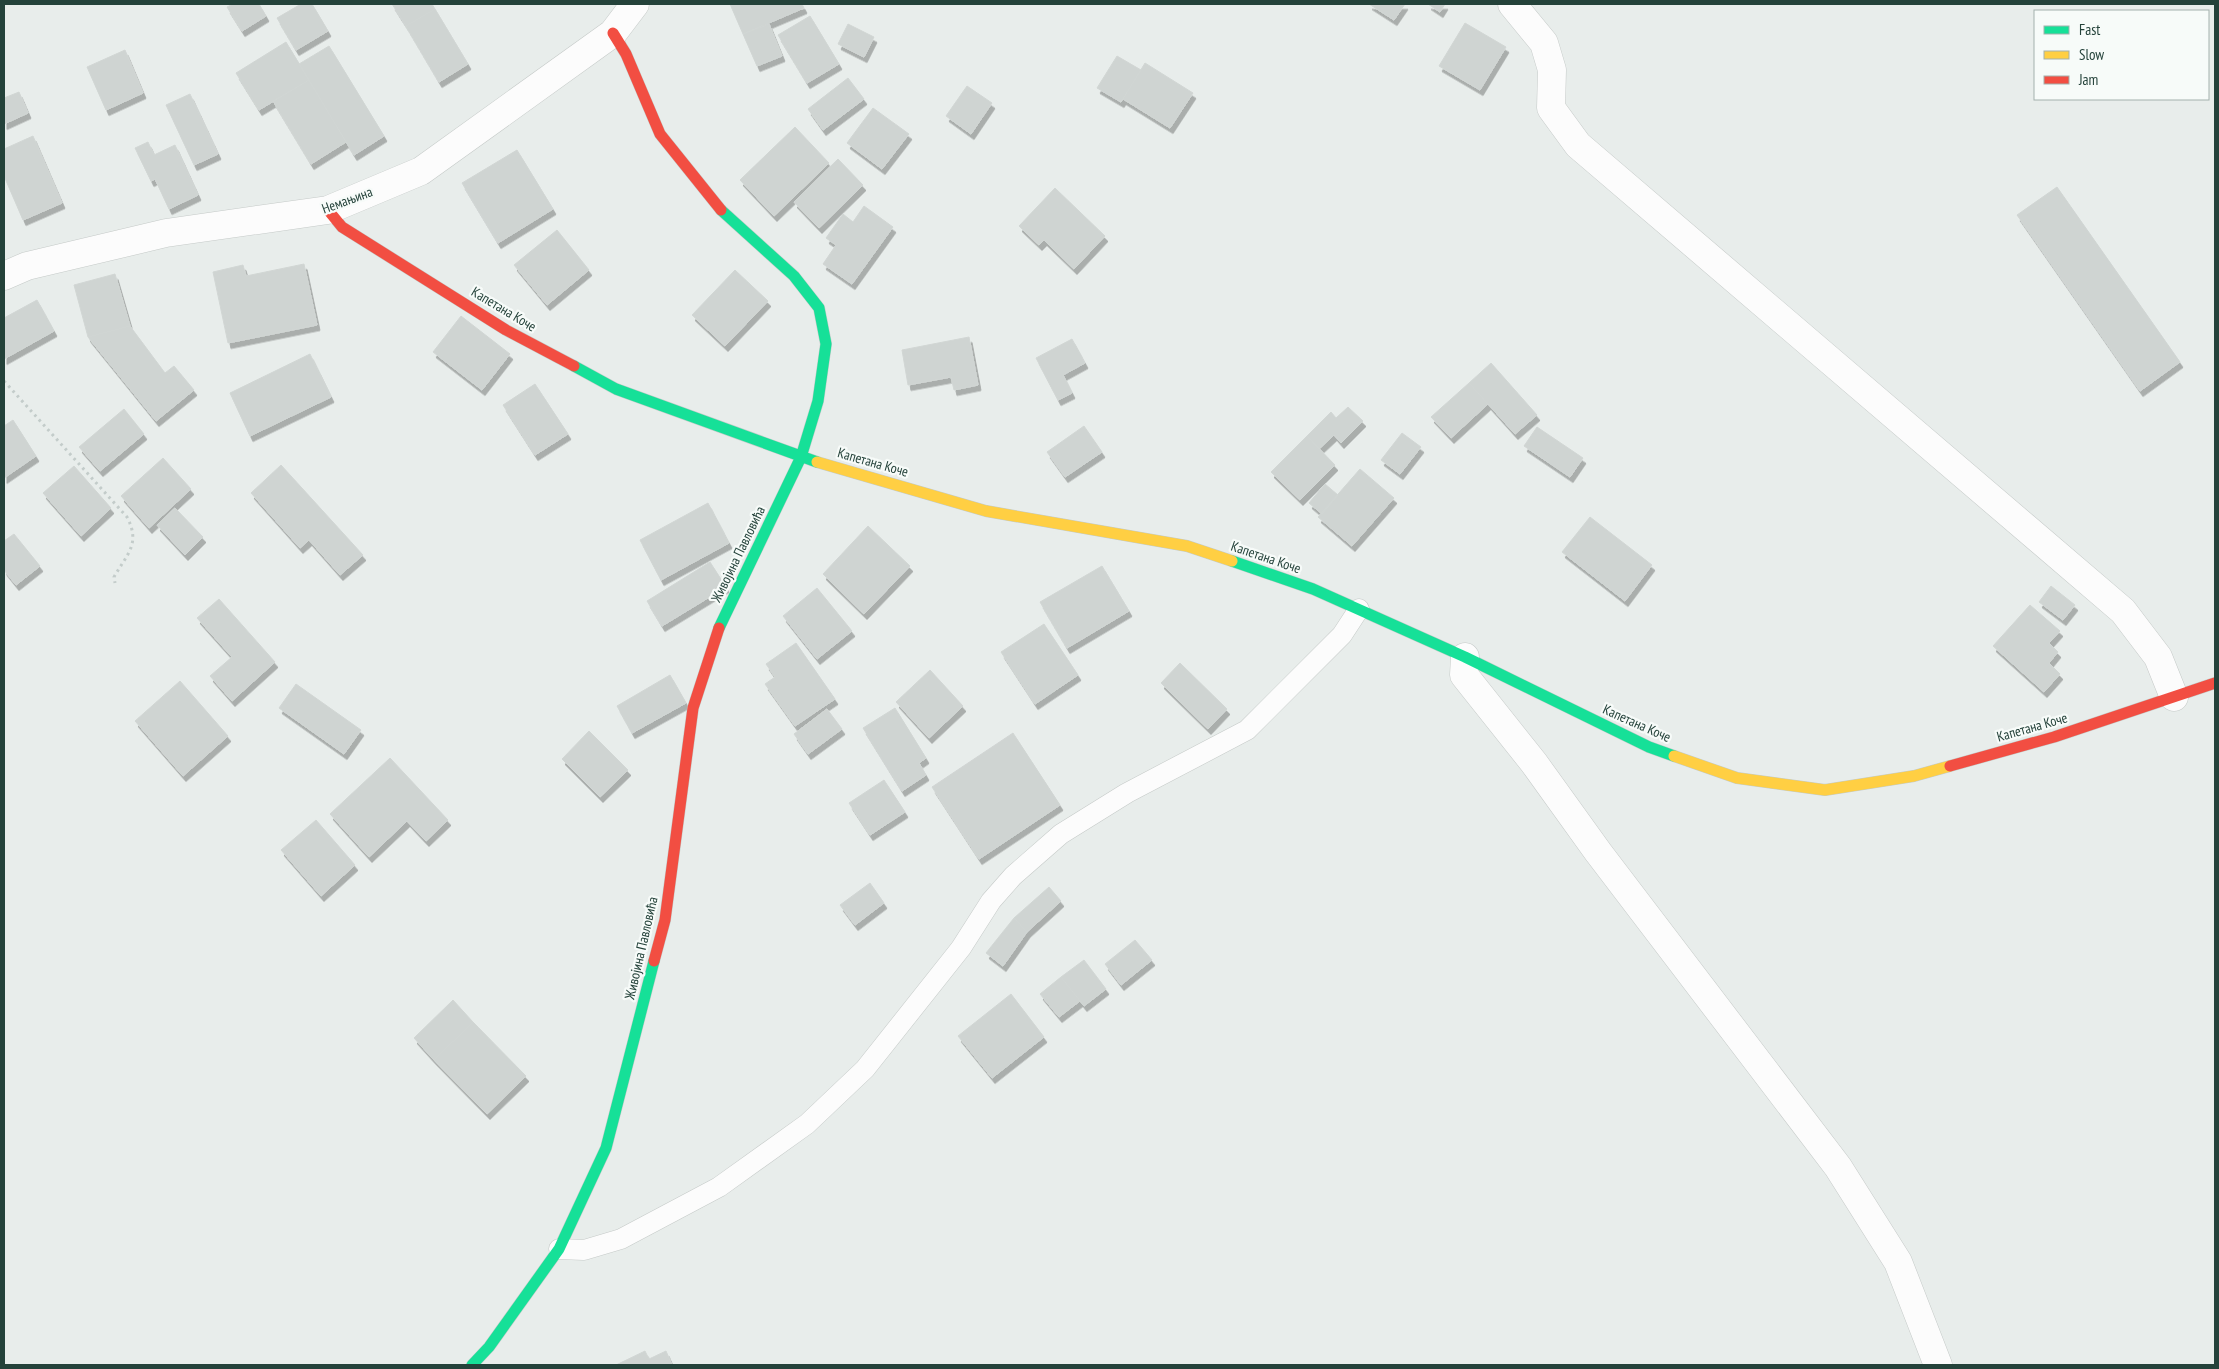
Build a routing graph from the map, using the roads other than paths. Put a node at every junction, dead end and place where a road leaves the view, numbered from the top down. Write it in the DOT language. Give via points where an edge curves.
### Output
graph roads {
  1 [pos="635,4"];
  2 [pos="1512,4"];
  3 [pos="613,33"];
  4 [pos="328,210"];
  5 [pos="4,276"];
  6 [pos="801,456"];
  7 [pos="1359,609"];
  8 [pos="1465,657"];
  9 [pos="2215,683"];
  10 [pos="2174,697"];
  11 [pos="560,1249"];
  12 [pos="472,1365"];
  13 [pos="1938,1365"];
  1 -- 3 [label="street, Немањина"];
  2 -- 10 [label="street" via="1544,43 1552,70 1551,108 1578,145 2122,611 2158,657"];
  3 -- 4 [label="street, Немањина" via="421,171"];
  3 -- 6 [label="street, Живојина Павловића" via="626,54 660,134 718,207 794,276 819,308 826,344 818,401"];
  4 -- 5 [label="street, Немањина" via="166,234 27,266"];
  4 -- 6 [label="street, Капетана Коче" via="342,227 506,330 616,389"];
  6 -- 7 [label="street, Капетана Коче" via="986,511 1187,546 1313,589"];
  6 -- 11 [label="street, Живојина Павловића" via="719,627 693,708 665,920 606,1148"];
  7 -- 8 [label="street, Капетана Коче"];
  7 -- 11 [label="lane" via="1342,635 1247,730 1127,793 1061,834 1013,876 991,901 961,948 865,1069 806,1124 718,1187 621,1239 584,1250"];
  8 -- 10 [label="street, Капетана Коче" via="1649,747 1737,778 1825,790 1914,776 2054,737"];
  8 -- 13 [label="street" via="1464,675 1534,763 1838,1168 1898,1262"];
  9 -- 10 [label="street, Капетана Коче"];
  11 -- 12 [label="street, Живојина Павловића" via="489,1347"];
}
